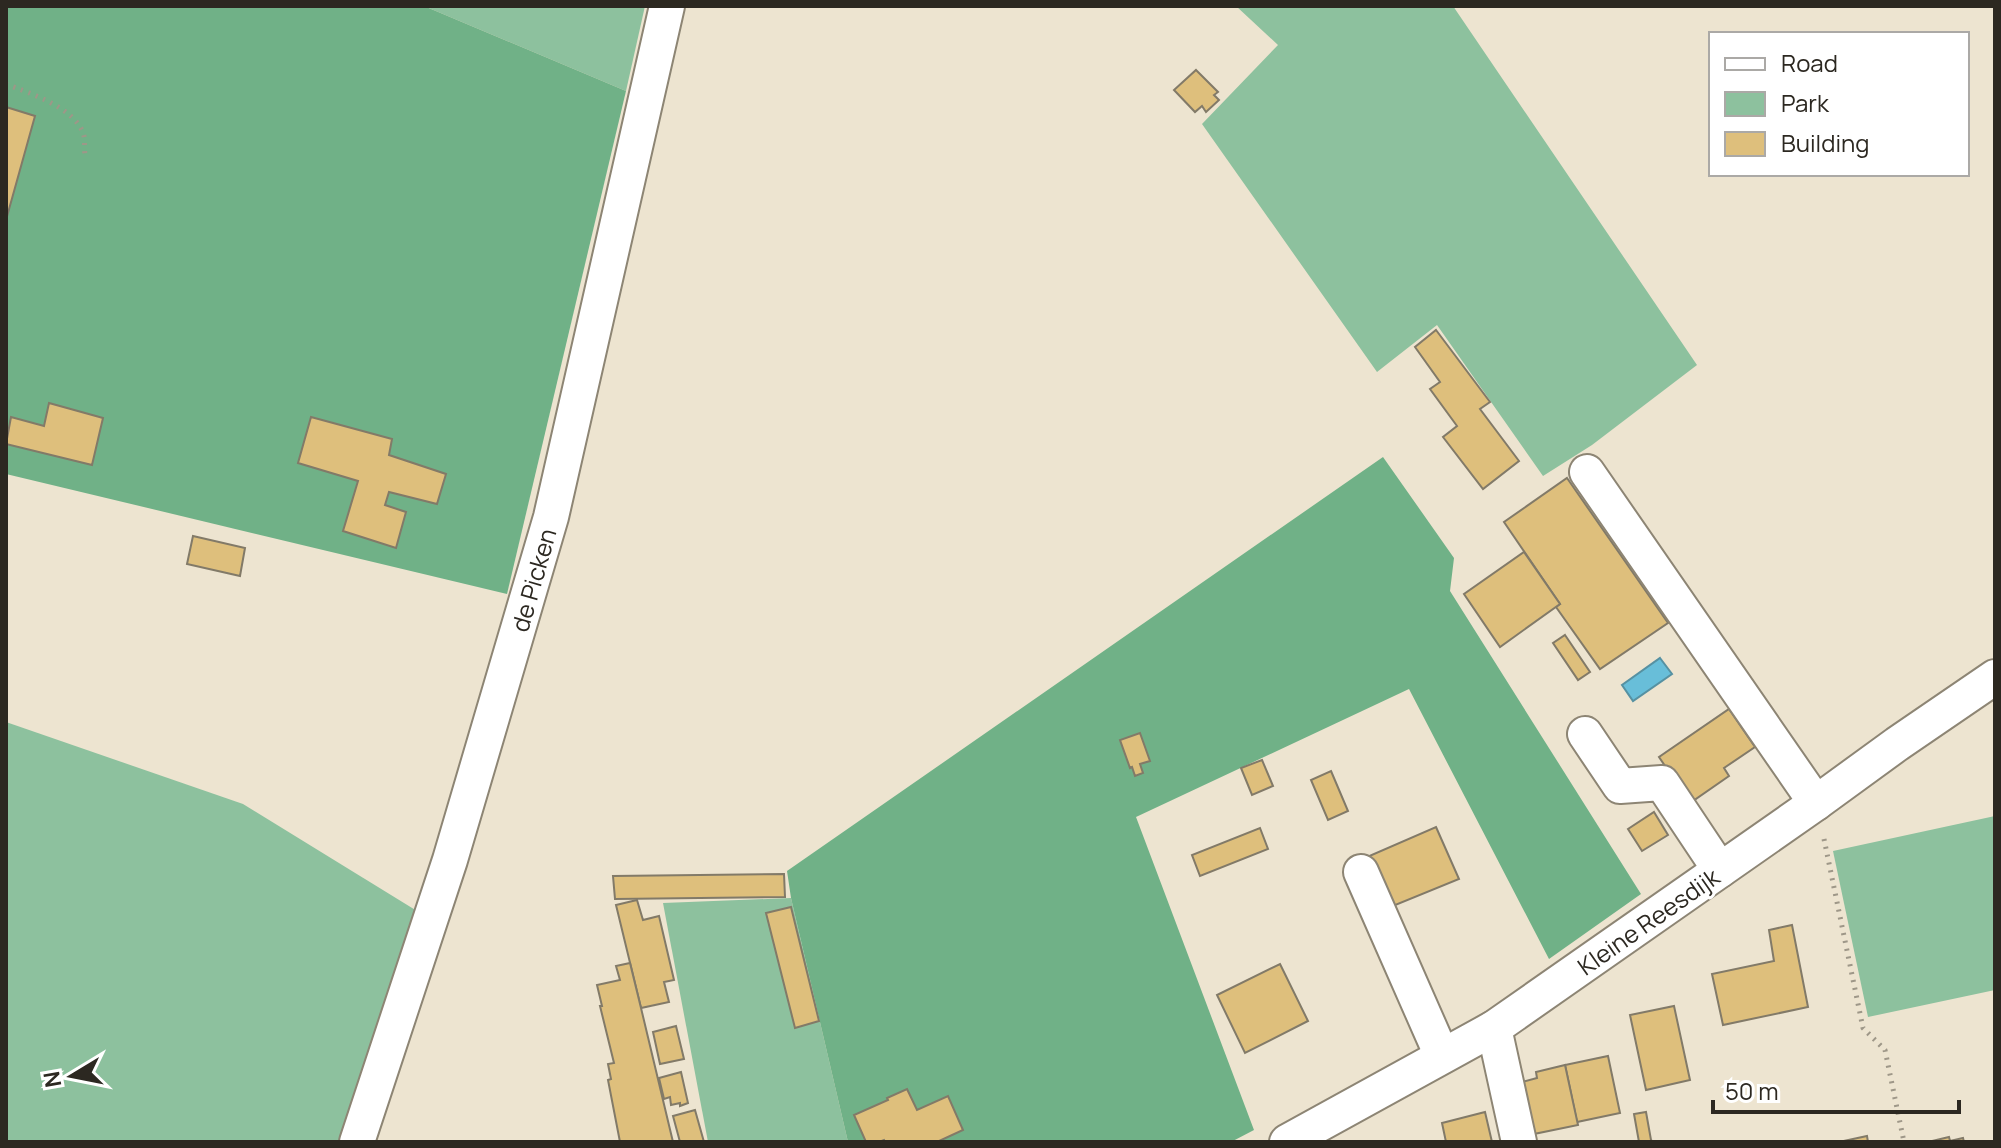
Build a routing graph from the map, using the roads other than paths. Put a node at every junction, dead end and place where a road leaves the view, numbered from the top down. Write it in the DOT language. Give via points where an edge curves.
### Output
graph roads {
  1 [pos="667,6"];
  2 [pos="1587,472"];
  3 [pos="1995,677"];
  4 [pos="1585,734"];
  5 [pos="1816,803"];
  6 [pos="1720,870"];
  7 [pos="1361,872"];
  8 [pos="1494,1028"];
  9 [pos="1442,1056"];
  10 [pos="357,1142"];
  11 [pos="1287,1142"];
  12 [pos="1519,1142"];
  1 -- 10 [label="street, de Picken" via="551,517 450,860"];
  2 -- 5 [label="street"];
  3 -- 5 [label="street, Kleine Reesdijk"];
  4 -- 6 [label="street" via="1620,786 1662,783"];
  5 -- 6 [label="street, Kleine Reesdijk"];
  6 -- 8 [label="street, Kleine Reesdijk"];
  7 -- 9 [label="street"];
  8 -- 9 [label="street, Kleine Reesdijk"];
  8 -- 12 [label="street"];
  9 -- 11 [label="street, Kleine Reesdijk"];
}
